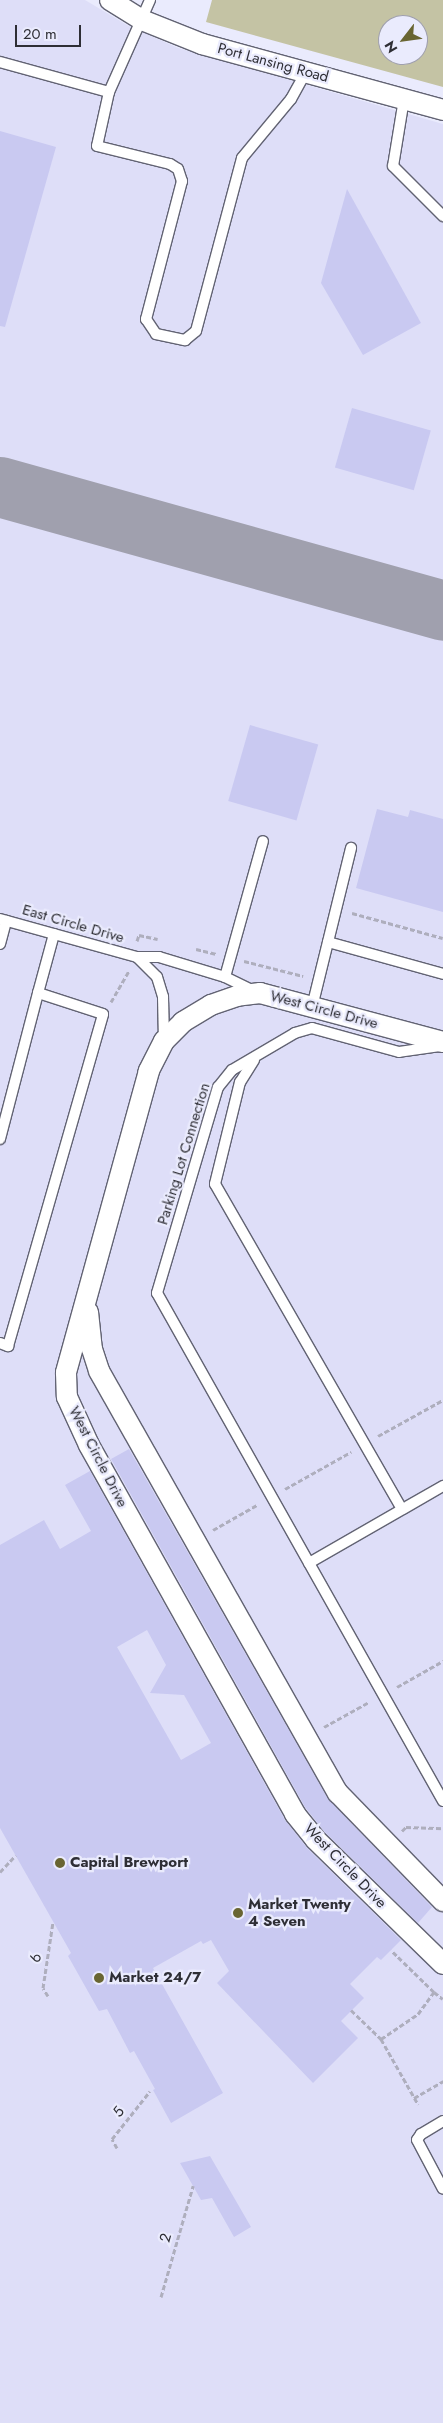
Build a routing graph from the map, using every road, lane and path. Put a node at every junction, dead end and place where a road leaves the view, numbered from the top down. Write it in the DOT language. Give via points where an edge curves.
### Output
graph roads {
  1 [pos="110,0"];
  2 [pos="150,0"];
  3 [pos="142,20"];
  4 [pos="0,62"];
  5 [pos="306,72"];
  6 [pos="109,92"];
  7 [pos="404,99"];
  8 [pos="443,110"];
  9 [pos="443,216"];
  10 [pos="264,840"];
  11 [pos="351,848"];
  12 [pos="3,920"];
  13 [pos="54,934"];
  14 [pos="443,938"];
  15 [pos="328,942"];
  16 [pos="0,944"];
  17 [pos="342,946"];
  18 [pos="138,958"];
  19 [pos="443,974"];
  20 [pos="225,977"];
  21 [pos="38,993"];
  22 [pos="260,993"];
  23 [pos="312,1007"];
  24 [pos="164,1041"];
  25 [pos="443,1044"];
  26 [pos="259,1055"];
  27 [pos="0,1138"];
  28 [pos="87,1303"];
  29 [pos="0,1343"];
  30 [pos="443,1400"];
  31 [pos="366,1443"];
  32 [pos="443,1486"];
  33 [pos="272,1497"];
  34 [pos="402,1509"];
  35 [pos="194,1540"];
  36 [pos="309,1563"];
  37 [pos="443,1801"];
  38 [pos="443,1828"];
  39 [pos="386,1845"];
  40 [pos="16,1855"];
  41 [pos="0,1872"];
  42 [pos="443,1901"];
  43 [pos="53,1922"];
  44 [pos="391,1950"];
  45 [pos="443,1964"];
  46 [pos="434,1992"];
  47 [pos="48,1996"];
  48 [pos="443,1998"];
  49 [pos="351,2010"];
  50 [pos="381,2039"];
  51 [pos="443,2081"];
  52 [pos="150,2091"];
  53 [pos="414,2098"];
  54 [pos="418,2104"];
  55 [pos="443,2121"];
  56 [pos="117,2148"];
  57 [pos="193,2186"];
  58 [pos="443,2189"];
  59 [pos="161,2297"];
  1 -- 3 [label="street, Port Lansing Road"];
  2 -- 3 [label="lane"];
  3 -- 5 [label="street, Port Lansing Road" via="202,44"];
  3 -- 6 [label="lane"];
  4 -- 6 [label="lane"];
  5 -- 6 [label="lane" via="292,99 242,158 196,331 185,340 156,334 146,319 182,181 178,169 170,164 97,146"];
  5 -- 7 [label="street, Port Lansing Road"];
  7 -- 8 [label="street, Port Lansing Road"];
  7 -- 9 [label="lane" via="393,166"];
  10 -- 20 [label="lane"];
  11 -- 15 [label="lane"];
  12 -- 13 [label="lane, East Circle Drive"];
  12 -- 16 [label="lane"];
  13 -- 18 [label="lane, East Circle Drive"];
  13 -- 21 [label="lane"];
  14 -- 17 [label="path" via="352,911"];
  15 -- 17 [label="lane"];
  15 -- 23 [label="lane"];
  17 -- 19 [label="lane"];
  18 -- 20 [label="lane, East Circle Drive" via="159,958"];
  18 -- 24 [label="lane, East Circle Drive" via="157,977 163,997"];
  20 -- 22 [label="lane, East Circle Drive"];
  21 -- 27 [label="lane"];
  21 -- 29 [label="lane" via="103,1014 8,1346"];
  22 -- 23 [label="street, West Circle Drive"];
  22 -- 24 [label="street, West Circle Drive" via="237,996 211,1005 183,1022"];
  23 -- 25 [label="street, West Circle Drive"];
  24 -- 28 [label="street, West Circle Drive" via="149,1071"];
  25 -- 26 [label="lane, Parking Lot Connection" via="399,1052 312,1028 295,1033"];
  26 -- 31 [label="lane" via="240,1082 215,1184"];
  26 -- 33 [label="lane, Parking Lot Connection" via="232,1070 218,1087 157,1293"];
  28 -- 35 [label="street" via="92,1349 99,1371"];
  28 -- 45 [label="street, West Circle Drive" via="66,1373 67,1396 89,1445 295,1814 315,1839"];
  30 -- 31 [label="path"];
  31 -- 33 [label="path"];
  31 -- 34 [label="lane"];
  32 -- 34 [label="lane"];
  33 -- 35 [label="path"];
  33 -- 36 [label="lane"];
  34 -- 36 [label="lane"];
  35 -- 39 [label="street" via="338,1794"];
  36 -- 37 [label="lane"];
  38 -- 39 [label="path" via="406,1827"];
  39 -- 42 [label="street"];
  40 -- 41 [label="path"];
  43 -- 47 [label="path, 6" via="42,1988"];
  44 -- 46 [label="path"];
  46 -- 48 [label="path"];
  46 -- 50 [label="path" via="418,2014"];
  49 -- 50 [label="path"];
  50 -- 53 [label="path"];
  51 -- 53 [label="path"];
  52 -- 56 [label="path, 5" via="112,2139"];
  53 -- 54 [label="path"];
  55 -- 58 [label="lane" via="417,2140"];
  57 -- 59 [label="path, 2"];
}
